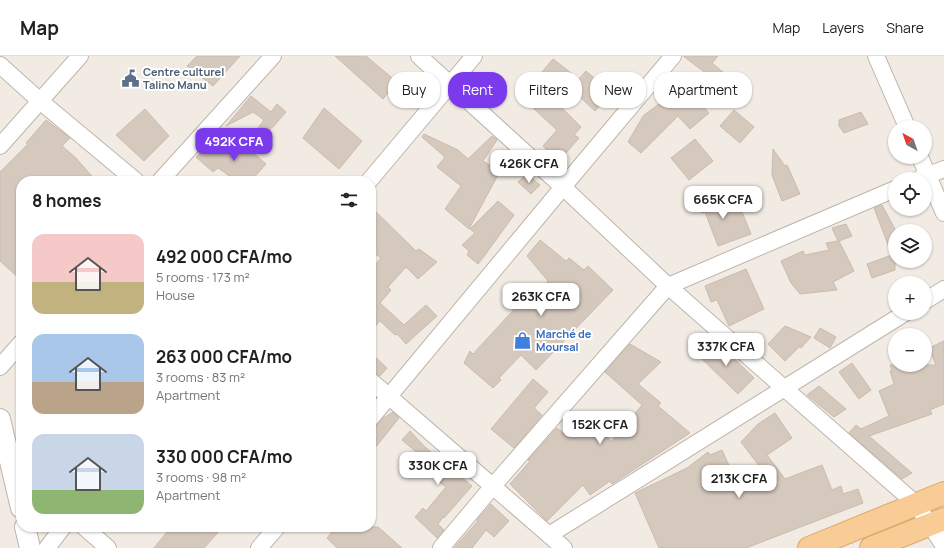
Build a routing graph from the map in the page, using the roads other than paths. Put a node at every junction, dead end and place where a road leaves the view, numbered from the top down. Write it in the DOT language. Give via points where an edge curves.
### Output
graph roads {
  1 [pos="80,56"];
  2 [pos="273,56"];
  3 [pos="419,56"];
  4 [pos="474,56"];
  5 [pos="674,56"];
  6 [pos="876,56"];
  7 [pos="0,65"];
  8 [pos="460,72"];
  9 [pos="448,82"];
  10 [pos="448,86"];
  11 [pos="40,101"];
  12 [pos="476,108"];
  13 [pos="904,120"];
  14 [pos="0,146"];
  15 [pos="944,169"];
  16 [pos="932,174"];
  17 [pos="130,176"];
  18 [pos="165,176"];
  19 [pos="373,176"];
  20 [pos="563,187"];
  21 [pos="888,192"];
  22 [pos="932,192"];
  23 [pos="944,213"];
  24 [pos="668,286"];
  25 [pos="944,289"];
  26 [pos="932,297"];
  27 [pos="894,320"];
  28 [pos="16,349"];
  29 [pos="0,367"];
  30 [pos="376,385"];
  31 [pos="784,388"];
  32 [pos="390,397"];
  33 [pos="376,412"];
  34 [pos="0,419"];
  35 [pos="493,486"];
  36 [pos="16,487"];
  37 [pos="944,493"];
  38 [pos="916,504"];
  39 [pos="937,522"];
  40 [pos="26,532"];
  41 [pos="59,532"];
  42 [pos="90,532"];
  43 [pos="273,532"];
  44 [pos="549,535"];
  45 [pos="944,546"];
  46 [pos="30,548"];
  47 [pos="47,548"];
  48 [pos="108,548"];
  49 [pos="259,548"];
  50 [pos="441,548"];
  51 [pos="564,548"];
  52 [pos="809,548"];
  53 [pos="871,548"];
  1 -- 11 [label="street"];
  2 -- 18 [label="street"];
  3 -- 9 [label="street"];
  4 -- 8 [label="street"];
  5 -- 20 [label="street"];
  6 -- 13 [label="street"];
  7 -- 11 [label="street"];
  10 -- 19 [label="street"];
  11 -- 14 [label="street"];
  11 -- 17 [label="street"];
  12 -- 20 [label="street"];
  15 -- 16 [label="street"];
  20 -- 24 [label="street"];
  20 -- 32 [label="street"];
  21 -- 24 [label="street"];
  22 -- 23 [label="street"];
  24 -- 31 [label="street"];
  24 -- 35 [label="street"];
  25 -- 26 [label="street"];
  27 -- 31 [label="street"];
  28 -- 29 [label="street"];
  30 -- 32 [label="street"];
  31 -- 38 [label="street"];
  31 -- 44 [label="street"];
  32 -- 33 [label="street"];
  32 -- 35 [label="street"];
  34 -- 36 [label="street"];
  35 -- 44 [label="street"];
  35 -- 50 [label="street"];
  37 -- 38 [label="main road"];
  38 -- 39 [label="street"];
  38 -- 52 [label="main road"];
  39 -- 45 [label="street"];
  39 -- 53 [label="main road"];
  40 -- 46 [label="street"];
  41 -- 47 [label="street"];
  42 -- 48 [label="street"];
  43 -- 49 [label="street"];
  44 -- 51 [label="street"];
}
